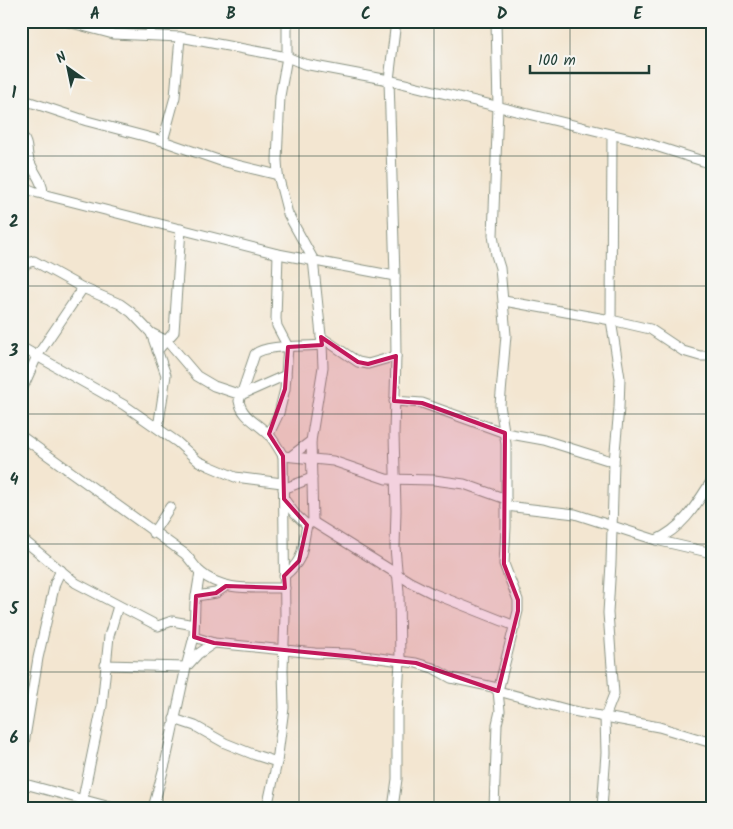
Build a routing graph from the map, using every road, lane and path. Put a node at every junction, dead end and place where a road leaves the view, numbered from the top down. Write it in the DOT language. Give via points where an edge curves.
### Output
graph roads {
  1 [pos="64,21"];
  2 [pos="151,21"];
  3 [pos="287,21"];
  4 [pos="396,21"];
  5 [pos="496,21"];
  6 [pos="150,35"];
  7 [pos="180,37"];
  8 [pos="287,57"];
  9 [pos="389,80"];
  10 [pos="21,98"];
  11 [pos="498,107"];
  12 [pos="21,134"];
  13 [pos="612,135"];
  14 [pos="163,141"];
  15 [pos="712,164"];
  16 [pos="278,175"];
  17 [pos="21,186"];
  18 [pos="43,194"];
  19 [pos="181,229"];
  20 [pos="278,254"];
  21 [pos="313,259"];
  22 [pos="21,270"];
  23 [pos="395,276"];
  24 [pos="83,288"];
  25 [pos="504,301"];
  26 [pos="611,320"];
  27 [pos="151,333"];
  28 [pos="166,341"];
  29 [pos="321,341"];
  30 [pos="21,347"];
  31 [pos="288,347"];
  32 [pos="157,351"];
  33 [pos="37,356"];
  34 [pos="396,356"];
  35 [pos="712,356"];
  36 [pos="286,375"];
  37 [pos="21,392"];
  38 [pos="241,395"];
  39 [pos="394,401"];
  40 [pos="158,428"];
  41 [pos="505,433"];
  42 [pos="269,434"];
  43 [pos="21,436"];
  44 [pos="311,441"];
  45 [pos="287,456"];
  46 [pos="312,459"];
  47 [pos="614,462"];
  48 [pos="312,478"];
  49 [pos="395,479"];
  50 [pos="712,480"];
  51 [pos="283,486"];
  52 [pos="284,499"];
  53 [pos="506,502"];
  54 [pos="170,507"];
  55 [pos="310,524"];
  56 [pos="612,526"];
  57 [pos="153,533"];
  58 [pos="21,538"];
  59 [pos="656,540"];
  60 [pos="712,553"];
  61 [pos="61,570"];
  62 [pos="200,572"];
  63 [pos="396,573"];
  64 [pos="284,576"];
  65 [pos="410,582"];
  66 [pos="226,586"];
  67 [pos="285,588"];
  68 [pos="399,592"];
  69 [pos="196,596"];
  70 [pos="118,606"];
  71 [pos="194,625"];
  72 [pos="515,626"];
  73 [pos="194,637"];
  74 [pos="214,643"];
  75 [pos="284,649"];
  76 [pos="400,661"];
  77 [pos="106,664"];
  78 [pos="186,667"];
  79 [pos="498,690"];
  80 [pos="605,718"];
  81 [pos="174,719"];
  82 [pos="712,743"];
  83 [pos="21,762"];
  84 [pos="277,762"];
  85 [pos="21,783"];
  86 [pos="82,798"];
  87 [pos="82,808"];
  88 [pos="114,808"];
  89 [pos="153,808"];
  90 [pos="267,808"];
  91 [pos="392,808"];
  92 [pos="494,808"];
  93 [pos="602,808"];
  1 -- 6 [label="street" via="113,34"];
  2 -- 6 [label="street"];
  3 -- 8 [label="street"];
  4 -- 9 [label="street"];
  5 -- 11 [label="street"];
  6 -- 7 [label="street"];
  7 -- 8 [label="street"];
  7 -- 14 [label="street" via="175,97"];
  8 -- 9 [label="street" via="304,64"];
  8 -- 16 [label="street" via="276,145"];
  9 -- 11 [label="street"];
  9 -- 23 [label="street"];
  10 -- 14 [label="street" via="87,121"];
  11 -- 13 [label="street"];
  11 -- 25 [label="street" via="493,235"];
  12 -- 18 [label="street" via="28,145 29,161"];
  13 -- 15 [label="street"];
  13 -- 26 [label="street"];
  14 -- 16 [label="street" via="221,161"];
  16 -- 21 [label="street" via="290,220"];
  17 -- 18 [label="street"];
  18 -- 19 [label="street"];
  19 -- 20 [label="street"];
  19 -- 28 [label="street" via="175,328"];
  20 -- 21 [label="street"];
  20 -- 31 [label="street" via="276,319"];
  21 -- 23 [label="street"];
  21 -- 29 [label="street"];
  22 -- 24 [label="street" via="34,261"];
  23 -- 34 [label="street"];
  24 -- 27 [label="street" via="120,304"];
  24 -- 33 [label="street"];
  25 -- 26 [label="street"];
  25 -- 41 [label="street" via="506,336 500,405"];
  26 -- 35 [label="street" via="650,329 692,355"];
  26 -- 47 [label="street" via="620,378"];
  27 -- 28 [label="street"];
  27 -- 32 [label="street"];
  28 -- 32 [label="street"];
  28 -- 38 [label="street" via="197,376"];
  29 -- 31 [label="street"];
  29 -- 34 [label="street" via="358,362 368,364"];
  29 -- 44 [label="street" via="323,367"];
  30 -- 33 [label="street"];
  31 -- 36 [label="street"];
  31 -- 38 [label="street" via="255,354"];
  32 -- 40 [label="street" via="166,375"];
  33 -- 37 [label="street"];
  33 -- 40 [label="street" via="106,394"];
  34 -- 39 [label="street"];
  36 -- 38 [label="street"];
  36 -- 42 [label="street" via="282,401"];
  38 -- 42 [label="street" via="240,406 245,414"];
  39 -- 41 [label="street" via="422,403"];
  39 -- 49 [label="street"];
  40 -- 51 [label="street" via="208,466 235,477"];
  41 -- 47 [label="street" via="544,440"];
  41 -- 53 [label="street"];
  42 -- 45 [label="street"];
  43 -- 57 [label="street"];
  44 -- 45 [label="street"];
  44 -- 46 [label="street"];
  45 -- 46 [label="street"];
  45 -- 51 [label="street"];
  46 -- 48 [label="street"];
  46 -- 49 [label="street" via="333,461 386,479"];
  47 -- 56 [label="street"];
  48 -- 51 [label="street"];
  48 -- 55 [label="street"];
  49 -- 53 [label="street" via="464,484"];
  49 -- 63 [label="street"];
  50 -- 59 [label="street" via="690,513 669,534"];
  51 -- 52 [label="street"];
  52 -- 55 [label="street"];
  52 -- 64 [label="street"];
  53 -- 56 [label="street" via="575,514"];
  53 -- 72 [label="street" via="504,564 518,600"];
  54 -- 57 [label="street"];
  55 -- 63 [label="street"];
  55 -- 64 [label="street" via="299,561"];
  56 -- 59 [label="street"];
  56 -- 80 [label="street" via="608,613 614,694"];
  57 -- 62 [label="street" via="185,554"];
  58 -- 61 [label="street"];
  59 -- 60 [label="street"];
  61 -- 70 [label="street" via="76,583"];
  61 -- 83 [label="street" via="54,583 38,658"];
  62 -- 66 [label="street"];
  62 -- 69 [label="street"];
  63 -- 65 [label="street"];
  63 -- 68 [label="street"];
  64 -- 67 [label="street"];
  65 -- 68 [label="street"];
  65 -- 72 [label="street"];
  66 -- 67 [label="street"];
  66 -- 69 [label="street" via="216,593"];
  67 -- 75 [label="street"];
  68 -- 76 [label="street"];
  69 -- 71 [label="street"];
  70 -- 71 [label="street" via="158,626 172,621"];
  70 -- 77 [label="street" via="109,636"];
  71 -- 73 [label="street"];
  72 -- 79 [label="street"];
  73 -- 74 [label="street"];
  73 -- 78 [label="street"];
  74 -- 75 [label="street"];
  74 -- 78 [label="street"];
  75 -- 76 [label="street"];
  75 -- 84 [label="street" via="284,708"];
  76 -- 79 [label="street" via="433,668 451,678"];
  76 -- 91 [label="street" via="397,779"];
  77 -- 78 [label="street"];
  77 -- 86 [label="street" via="98,727"];
  78 -- 81 [label="street"];
  79 -- 80 [label="street"];
  79 -- 92 [label="street" via="500,710"];
  80 -- 82 [label="street" via="659,727"];
  80 -- 93 [label="street"];
  81 -- 84 [label="street"];
  81 -- 89 [label="street"];
  84 -- 90 [label="street"];
  85 -- 86 [label="street"];
  86 -- 87 [label="street"];
  86 -- 88 [label="street"];
}
